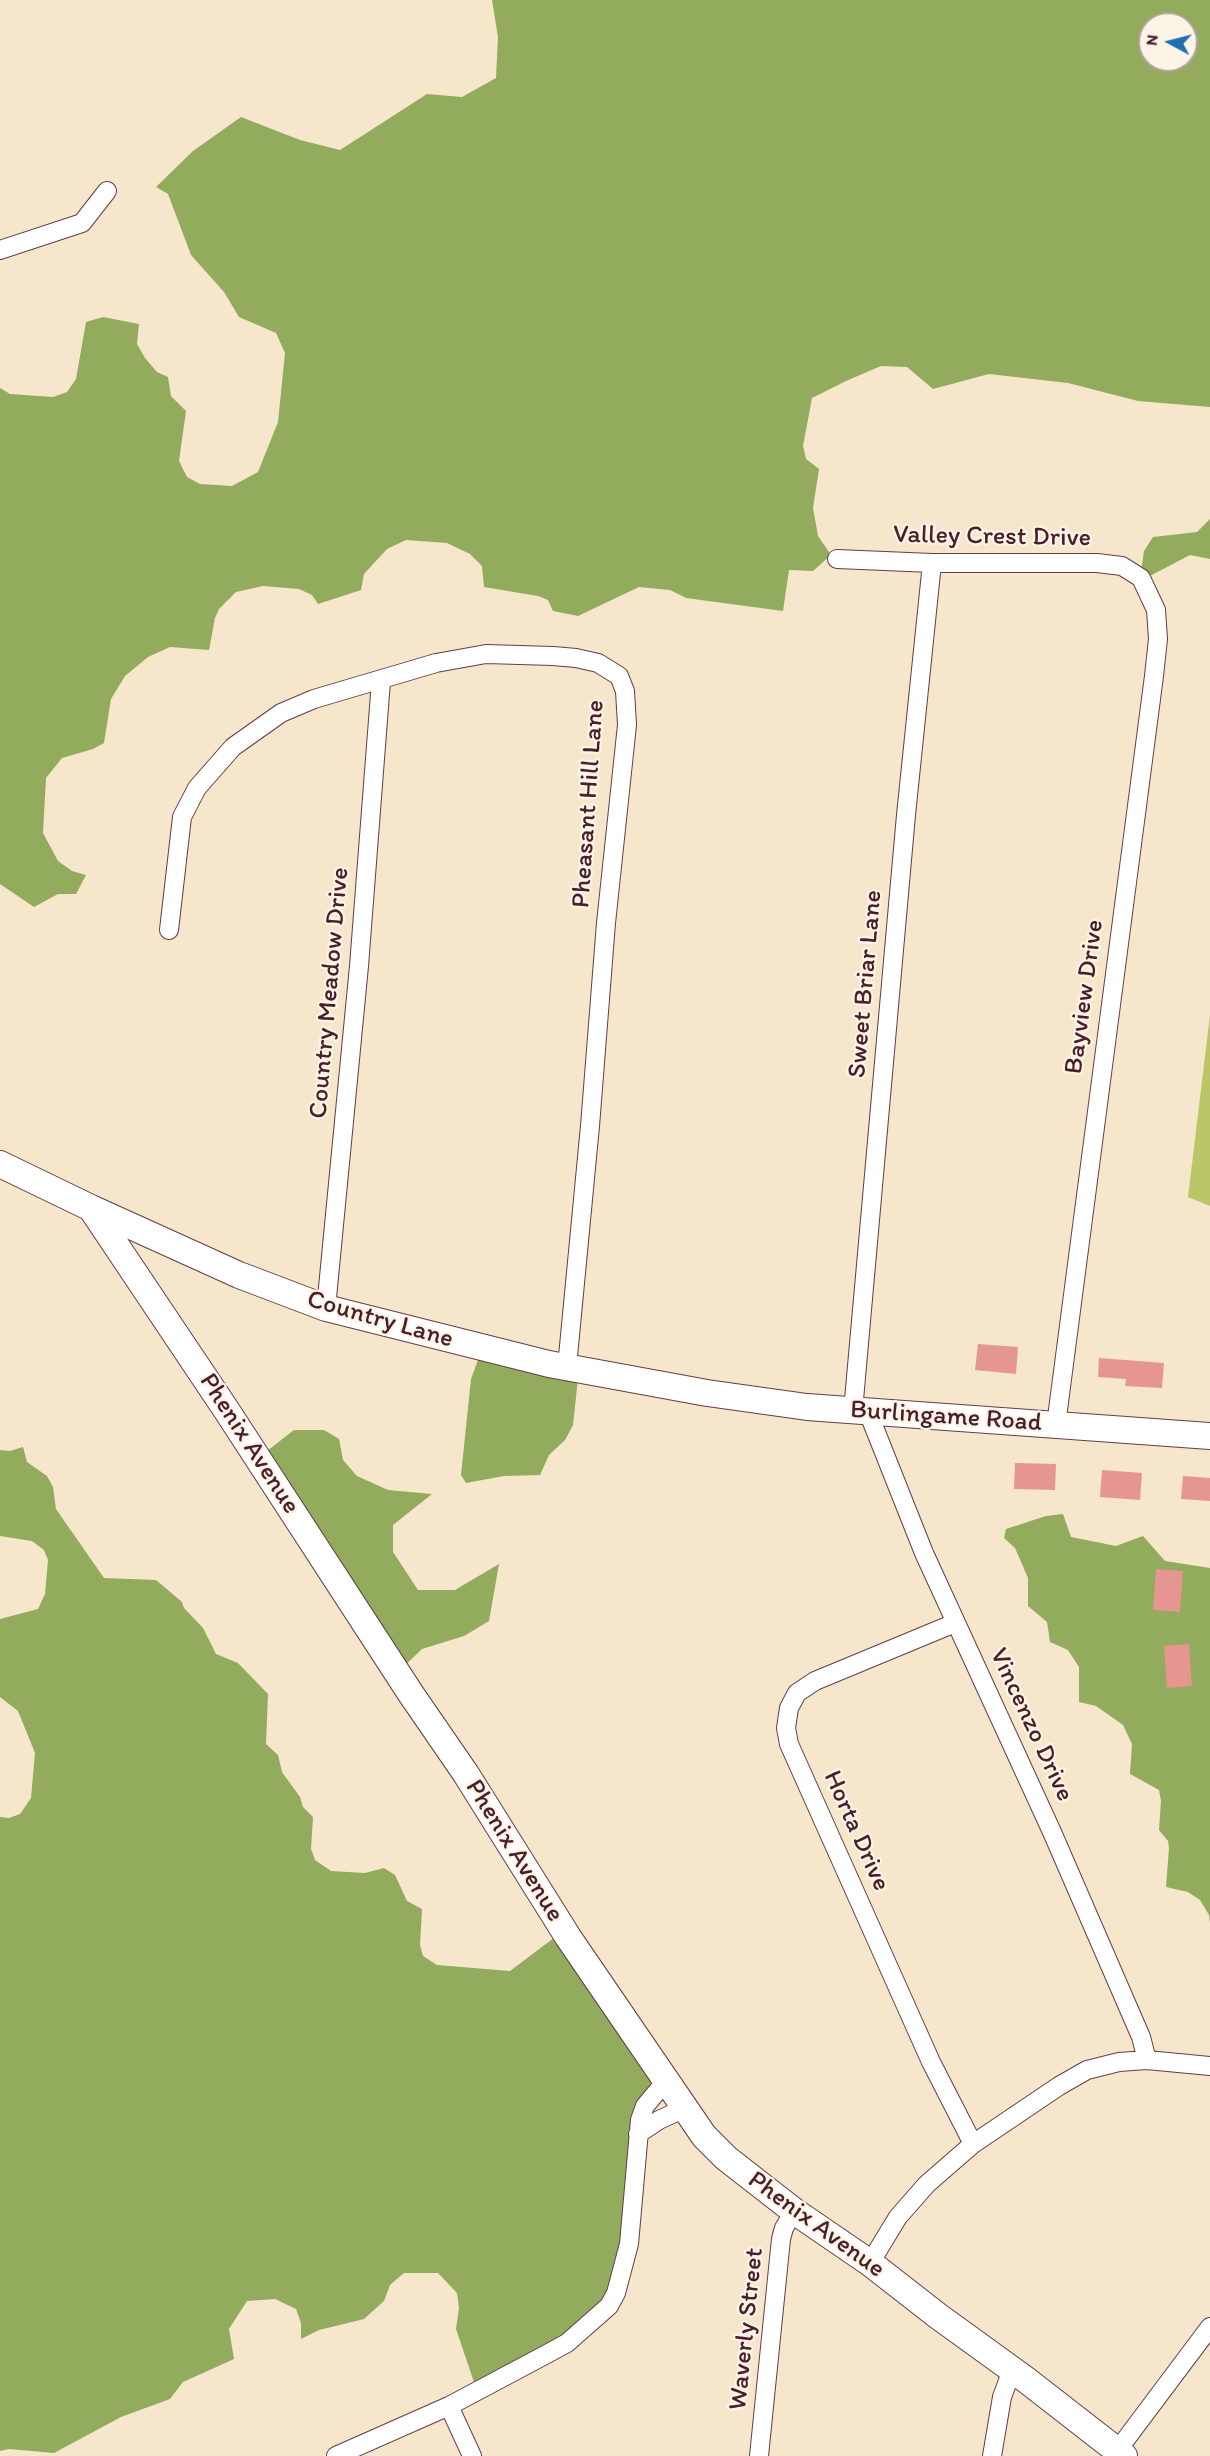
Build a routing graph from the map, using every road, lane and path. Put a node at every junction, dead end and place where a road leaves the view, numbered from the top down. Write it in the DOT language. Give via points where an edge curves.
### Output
graph roads {
  1 [pos="107,191"];
  2 [pos="0,250"];
  3 [pos="837,559"];
  4 [pos="932,563"];
  5 [pos="1142,579"];
  6 [pos="381,681"];
  7 [pos="169,930"];
  8 [pos="0,1164"];
  9 [pos="91,1208"];
  10 [pos="326,1308"];
  11 [pos="567,1367"];
  12 [pos="683,1388"];
  13 [pos="860,1412"];
  14 [pos="1056,1425"];
  15 [pos="1210,1436"];
  16 [pos="955,1623"];
  17 [pos="1147,2060"];
  18 [pos="1210,2066"];
  19 [pos="666,2081"];
  20 [pos="685,2108"];
  21 [pos="638,2134"];
  22 [pos="973,2144"];
  23 [pos="794,2211"];
  24 [pos="870,2263"];
  25 [pos="1210,2327"];
  26 [pos="1012,2370"];
  27 [pos="449,2406"];
  28 [pos="1120,2453"];
  29 [pos="336,2456"];
  30 [pos="472,2456"];
  31 [pos="759,2456"];
  32 [pos="992,2456"];
  1 -- 2 [label="street" via="82,223"];
  3 -- 4 [label="street, Valley Crest Drive"];
  4 -- 5 [label="street, Valley Crest Drive" via="1097,563 1122,566"];
  4 -- 13 [label="street, Sweet Briar Lane" via="906,815"];
  5 -- 14 [label="street, Bayview Drive" via="1156,610 1158,639"];
  6 -- 7 [label="street, Pheasant Hill Lane" via="314,699 281,713 232,747 213,768 182,817"];
  6 -- 10 [label="street, Country Meadow Drive"];
  6 -- 11 [label="street, Pheasant Hill Lane" via="464,657 553,656 598,663 620,676 625,691 627,725"];
  8 -- 9 [label="main road"];
  9 -- 10 [label="main road, Country Lane" via="239,1275"];
  9 -- 19 [label="main road, Phenix Avenue"];
  10 -- 11 [label="main road, Country Lane"];
  11 -- 12 [label="main road, Country Lane"];
  12 -- 13 [label="main road, Burlingame Road"];
  13 -- 14 [label="main road, Burlingame Road"];
  13 -- 16 [label="street, Vincenzo Drive"];
  14 -- 15 [label="main road, Burlingame Road"];
  16 -- 17 [label="street, Vincenzo Drive" via="1052,1832 1141,2037"];
  16 -- 22 [label="street, Horta Drive" via="809,1685 797,1693 789,1708 786,1728 789,1744 931,2062"];
  17 -- 18 [label="street"];
  17 -- 22 [label="street" via="1087,2070"];
  19 -- 20 [label="main road, Phenix Avenue"];
  19 -- 21 [label="street" via="645,2106"];
  20 -- 21 [label="street"];
  20 -- 23 [label="main road, Phenix Avenue" via="704,2136 726,2158"];
  21 -- 27 [label="street" via="629,2244 609,2306 567,2343"];
  22 -- 24 [label="street" via="927,2184 898,2217"];
  23 -- 24 [label="main road, Phenix Avenue"];
  23 -- 31 [label="street, Waverly Street" via="782,2239"];
  24 -- 26 [label="main road, Phenix Avenue"];
  25 -- 28 [label="street"];
  26 -- 28 [label="main road, Phenix Avenue"];
  26 -- 32 [label="street" via="1002,2397"];
  27 -- 29 [label="street"];
  27 -- 30 [label="street"];
}
